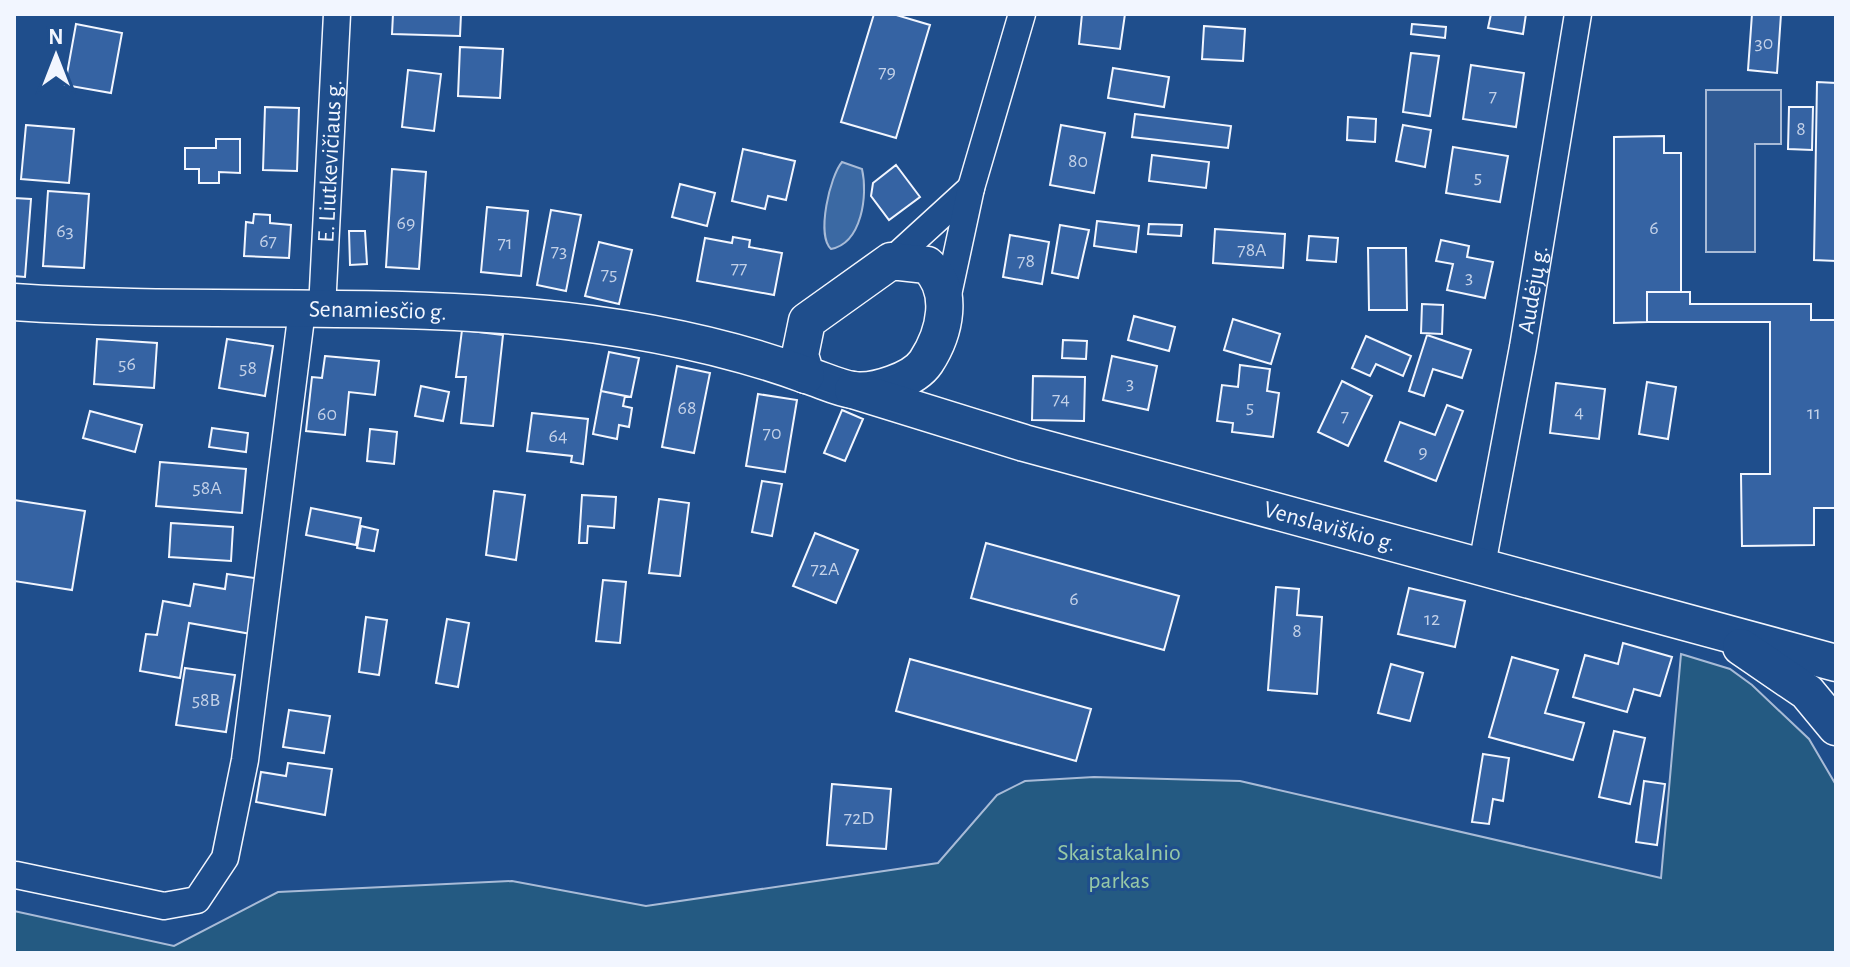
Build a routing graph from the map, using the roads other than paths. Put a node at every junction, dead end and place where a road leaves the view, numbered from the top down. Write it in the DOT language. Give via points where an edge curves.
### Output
graph roads {
  1 [pos="337,14"];
  2 [pos="1022,14"];
  3 [pos="1578,14"];
  4 [pos="971,188"];
  5 [pos="891,261"];
  6 [pos="14,302"];
  7 [pos="946,304"];
  8 [pos="312,310"];
  9 [pos="807,321"];
  10 [pos="737,353"];
  11 [pos="925,364"];
  12 [pos="806,375"];
  13 [pos="853,390"];
  14 [pos="946,417"];
  15 [pos="1482,565"];
  16 [pos="1716,630"];
  17 [pos="1836,663"];
  18 [pos="1836,727"];
  19 [pos="16,875"];
  1 -- 8 [label="street, E. Liutkevičiaus g."];
  2 -- 4 [label="street"];
  3 -- 15 [label="street, Audėjų g."];
  4 -- 5 [label="street"];
  4 -- 7 [label="street"];
  5 -- 7 [label="main road" via="927,265"];
  5 -- 9 [label="main road"];
  6 -- 8 [label="main road, Senamiesčio g."];
  7 -- 11 [label="main road"];
  8 -- 10 [label="main road, Senamiesčio g." via="542,317 663,335"];
  8 -- 19 [label="street, E. Liutkevičiaus g." via="245,760 225,858 197,900 164,906"];
  9 -- 10 [label="main road"];
  9 -- 12 [label="main road" via="800,355"];
  10 -- 12 [label="main road, Senamiesčio g."];
  11 -- 13 [label="main road" via="895,383"];
  11 -- 14 [label="main road"];
  12 -- 13 [label="main road"];
  13 -- 14 [label="main road, Venslaviškio g."];
  14 -- 15 [label="main road, Venslaviškio g." via="1024,443"];
  15 -- 16 [label="main road, Venslaviškio g."];
  16 -- 17 [label="main road, Venslaviškio g."];
  16 -- 18 [label="main road, Venslaviškio g." via="1807,692"];
}
